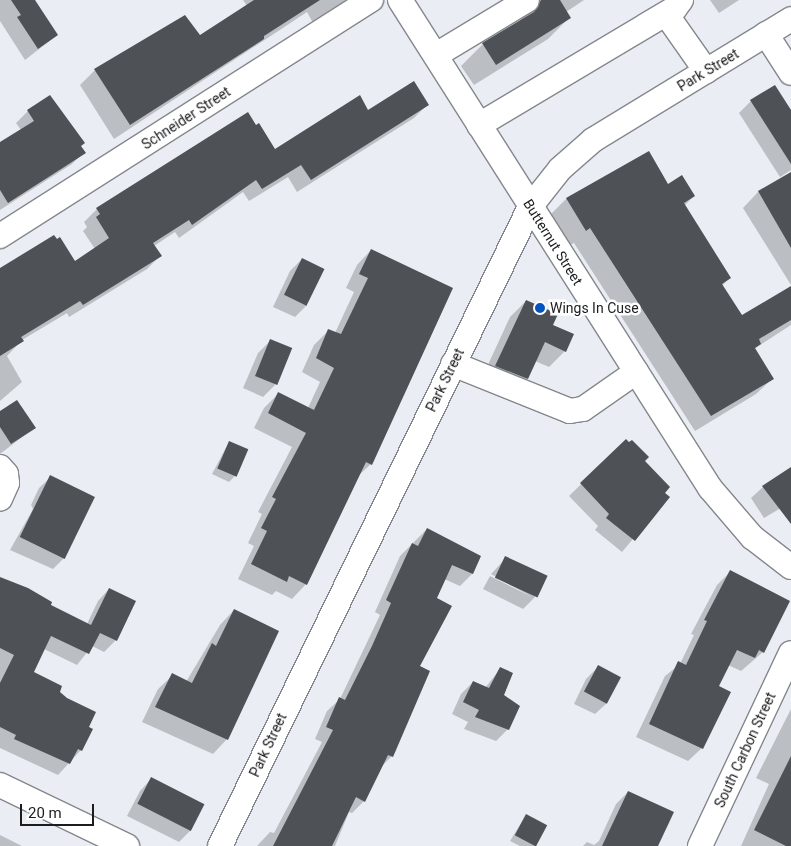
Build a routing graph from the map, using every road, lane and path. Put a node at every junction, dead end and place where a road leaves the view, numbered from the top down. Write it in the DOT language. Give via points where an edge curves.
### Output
graph roads {
  1 [pos="371,0"];
  2 [pos="400,0"];
  3 [pos="527,0"];
  4 [pos="674,7"];
  5 [pos="791,19"];
  6 [pos="766,34"];
  7 [pos="436,55"];
  8 [pos="706,71"];
  9 [pos="791,73"];
  10 [pos="479,125"];
  11 [pos="530,206"];
  12 [pos="0,236"];
  13 [pos="453,364"];
  14 [pos="636,372"];
  15 [pos="791,567"];
  16 [pos="791,653"];
  17 [pos="0,784"];
  18 [pos="127,846"];
  19 [pos="220,846"];
  20 [pos="700,846"];
  1 -- 12 [label="street, Schneider Street"];
  2 -- 7 [label="street, Butternut Street"];
  3 -- 7 [label="street"];
  4 -- 8 [label="street"];
  4 -- 10 [label="street"];
  5 -- 6 [label="street, Park Street"];
  6 -- 8 [label="street, Park Street"];
  6 -- 9 [label="street"];
  7 -- 10 [label="street, Butternut Street"];
  8 -- 11 [label="street, Park Street" via="593,140 560,169"];
  10 -- 11 [label="street, Butternut Street"];
  11 -- 13 [label="street, Park Street"];
  11 -- 14 [label="street, Butternut Street"];
  13 -- 14 [label="street" via="570,411 583,409"];
  13 -- 19 [label="street, Park Street"];
  14 -- 15 [label="street, Butternut Street" via="710,488 752,537"];
  16 -- 20 [label="street, South Carbon Street"];
  17 -- 18 [label="street"];
}
